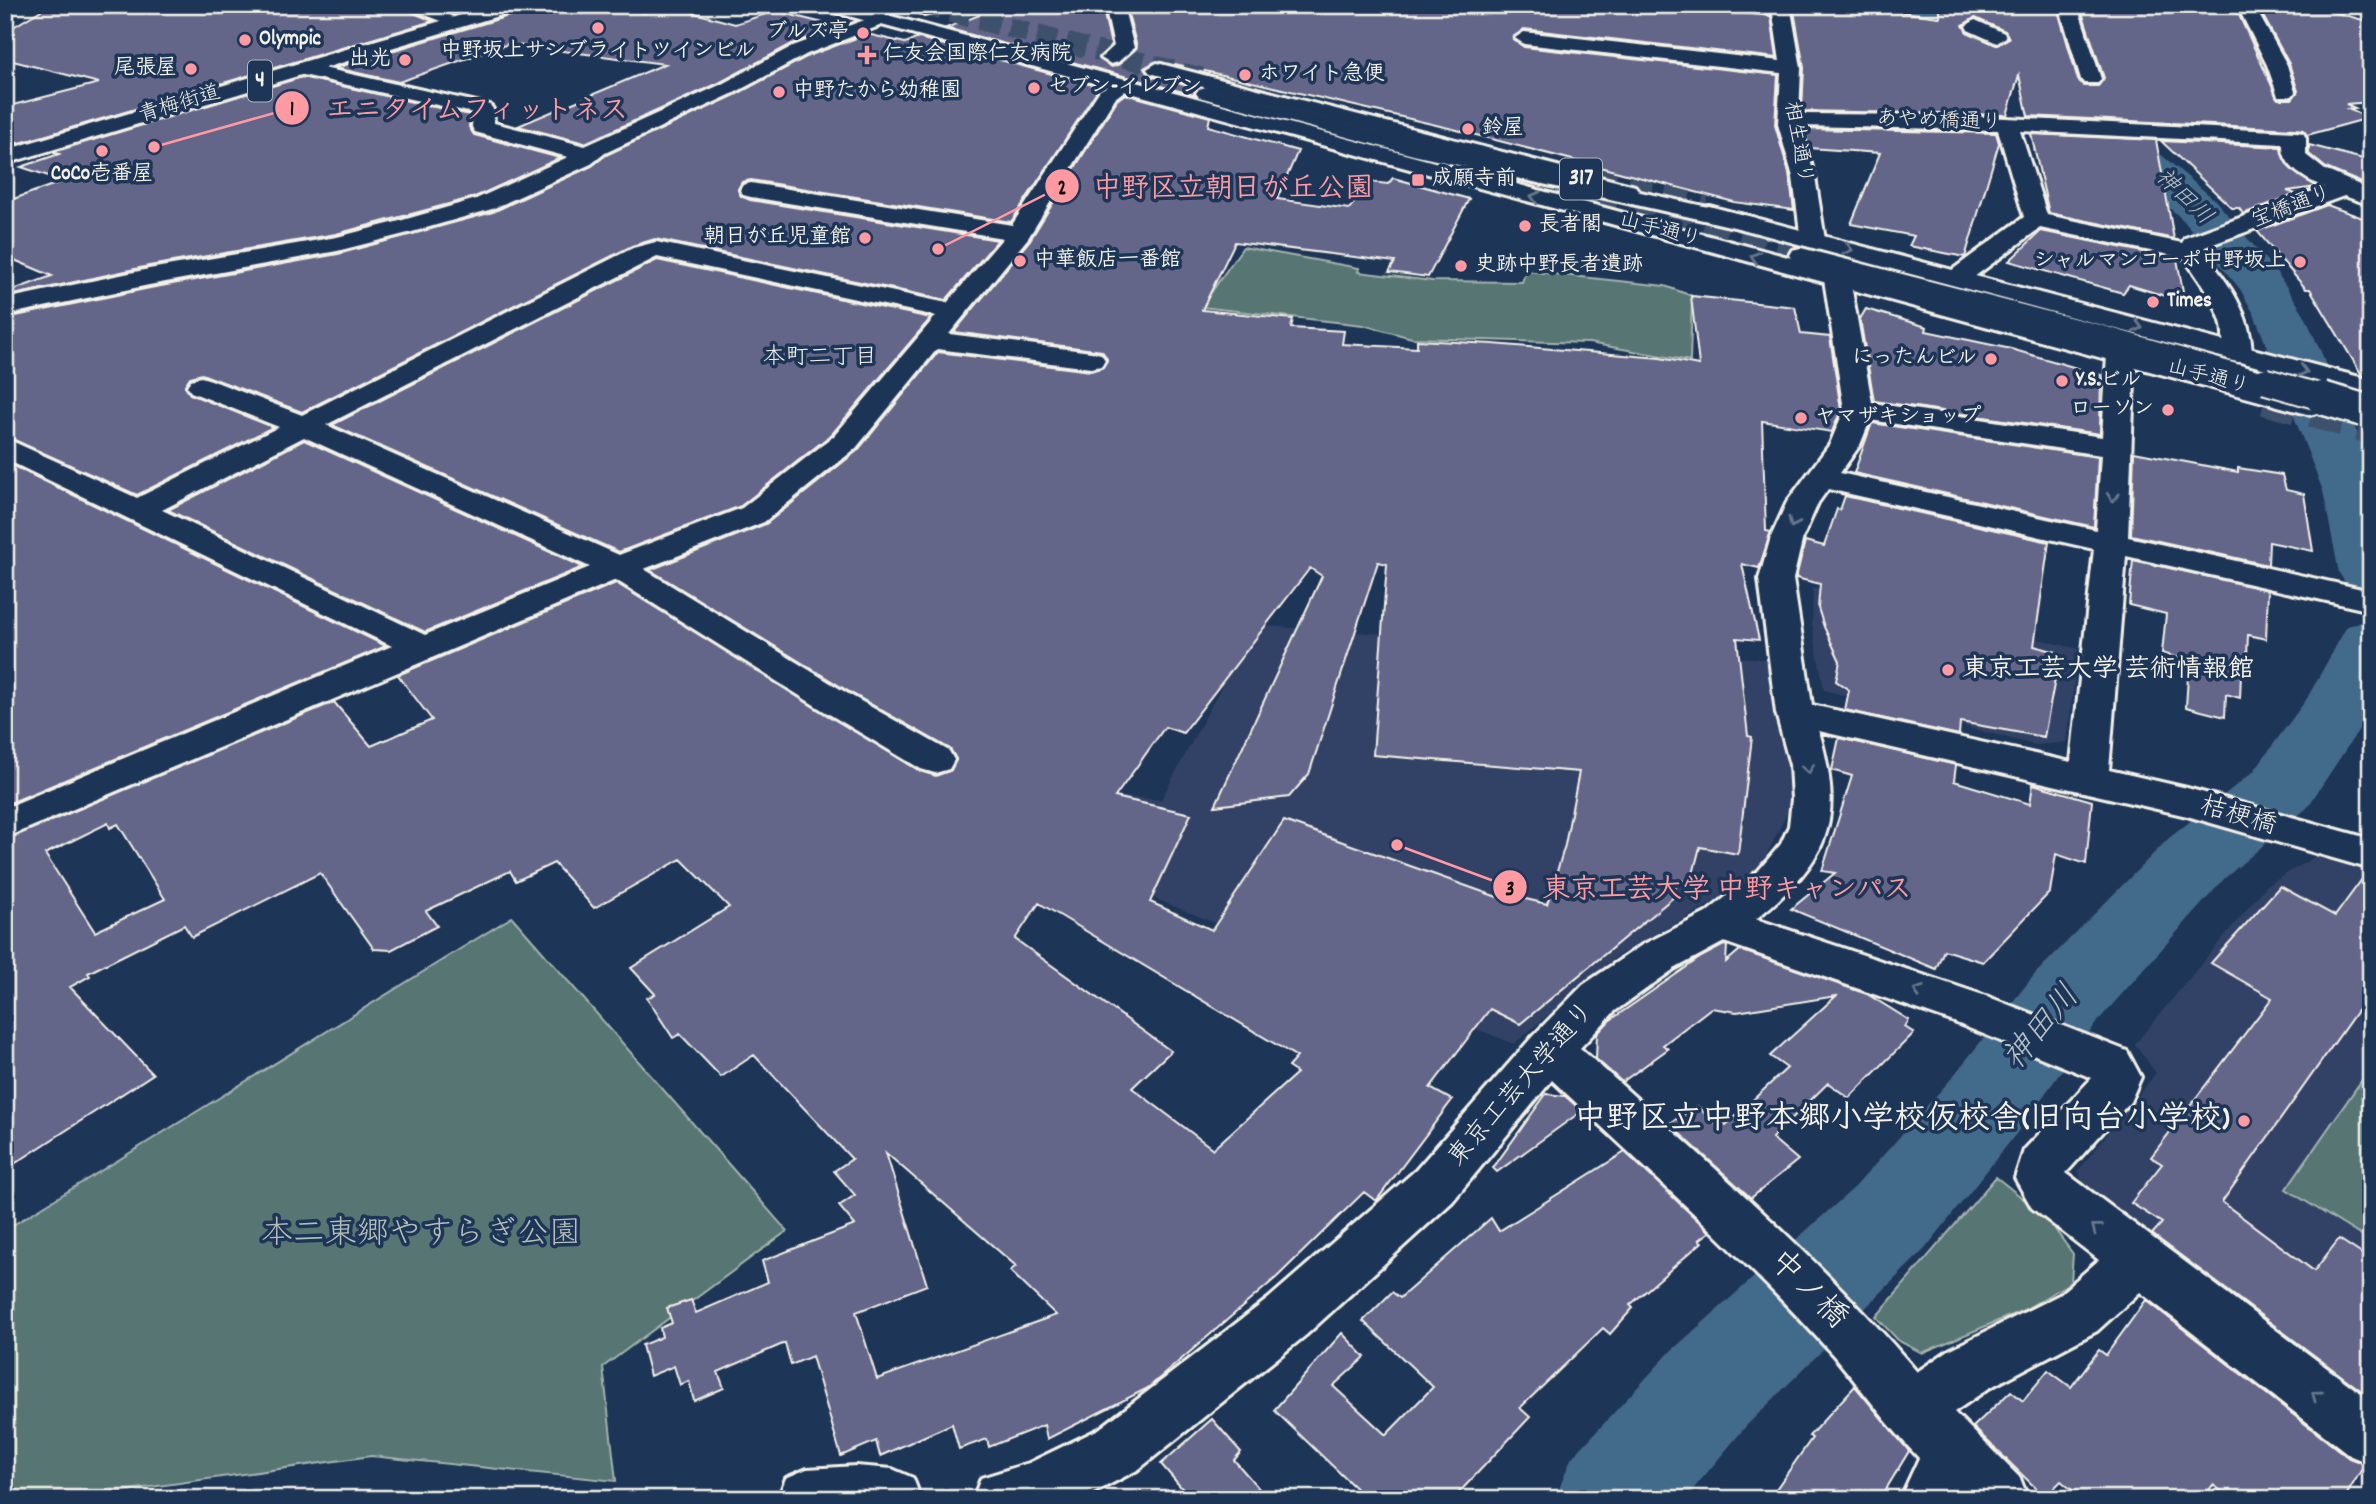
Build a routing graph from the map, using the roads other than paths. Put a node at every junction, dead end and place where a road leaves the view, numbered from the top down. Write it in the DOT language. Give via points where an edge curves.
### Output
graph roads {
  1 [pos="416,5"];
  2 [pos="484,5"];
  3 [pos="515,5"];
  4 [pos="829,5"];
  5 [pos="1114,5"];
  6 [pos="1742,5"];
  7 [pos="2068,5"];
  8 [pos="2235,5"];
  9 [pos="923,7"];
  10 [pos="1781,10"];
  11 [pos="444,17"];
  12 [pos="881,19"];
  13 [pos="1975,26"];
  14 [pos="1997,37"];
  15 [pos="1524,38"];
  16 [pos="1058,44"];
  17 [pos="1085,51"];
  18 [pos="1791,68"];
  19 [pos="301,69"];
  20 [pos="1116,71"];
  21 [pos="2091,79"];
  22 [pos="1212,88"];
  23 [pos="2285,92"];
  24 [pos="1182,102"];
  25 [pos="1790,120"];
  26 [pos="2007,125"];
  27 [pos="5,146"];
  28 [pos="590,153"];
  29 [pos="5,157"];
  30 [pos="2344,188"];
  31 [pos="751,190"];
  32 [pos="2371,198"];
  33 [pos="2037,220"];
  34 [pos="1019,233"];
  35 [pos="1807,247"];
  36 [pos="2193,247"];
  37 [pos="1957,278"];
  38 [pos="1837,279"];
  39 [pos="15,305"];
  40 [pos="954,312"];
  41 [pos="931,341"];
  42 [pos="2120,355"];
  43 [pos="1091,360"];
  44 [pos="2258,372"];
  45 [pos="201,386"];
  46 [pos="2365,406"];
  47 [pos="1859,410"];
  48 [pos="303,426"];
  49 [pos="5,447"];
  50 [pos="2116,448"];
  51 [pos="1823,479"];
  52 [pos="140,509"];
  53 [pos="2110,543"];
  54 [pos="618,567"];
  55 [pos="2354,598"];
  56 [pos="422,647"];
  57 [pos="1795,713"];
  58 [pos="935,760"];
  59 [pos="2089,779"];
  60 [pos="5,824"];
  61 [pos="2371,854"];
  62 [pos="1721,924"];
  63 [pos="1550,1049"];
  64 [pos="2137,1260"];
  65 [pos="1911,1409"];
  66 [pos="2371,1436"];
  67 [pos="1938,1483"];
  68 [pos="1002,1499"];
  69 [pos="1999,1499"];
  1 -- 11 [label="main road"];
  2 -- 11 [label="main road, 青梅街道 / 4"];
  3 -- 19 [label="main road, 青梅街道 / 4"];
  4 -- 12 [label="main road, 山手通り / 317"];
  5 -- 20 [label="main road" via="1124,48"];
  6 -- 10 [label="main road"];
  7 -- 21 [label="main road"];
  8 -- 23 [label="main road" via="2248,10 2277,65"];
  9 -- 16 [label="main road"];
  10 -- 18 [label="main road, 相生通り"];
  11 -- 27 [label="main road, 青梅街道 / 4"];
  12 -- 20 [label="main road, 山手通り / 317"];
  12 -- 28 [label="main road" via="800,50"];
  13 -- 14 [label="main road"];
  15 -- 18 [label="main road"];
  17 -- 20 [label="main road, 山手通り / 317"];
  18 -- 25 [label="main road, 相生通り"];
  19 -- 28 [label="main road" via="483,109 484,127"];
  19 -- 29 [label="main road, 青梅街道 / 4"];
  20 -- 22 [label="main road, 山手通り / 317"];
  20 -- 24 [label="main road, 山手通り / 317"];
  20 -- 34 [label="main road" via="1107,94"];
  22 -- 24 [label="main road" via="1198,83 1181,88 1176,92"];
  22 -- 35 [label="main road, 山手通り / 317" via="1748,223"];
  38 -- 24 [label="main road, 山手通り / 317, one-way"];
  25 -- 26 [label="main road, あやめ橋通り"];
  25 -- 35 [label="main road, 相生通り" via="1804,177"];
  26 -- 30 [label="main road, あやめ橋通り" via="2295,138 2294,154 2301,163"];
  26 -- 33 [label="main road"];
  28 -- 39 [label="main road" via="484,204 404,228"];
  30 -- 32 [label="main road"];
  30 -- 36 [label="main road, 宝橋通り"];
  31 -- 34 [label="main road"];
  33 -- 36 [label="main road"];
  33 -- 37 [label="main road"];
  34 -- 40 [label="main road"];
  35 -- 37 [label="main road, 山手通り / 317, one-way"];
  35 -- 44 [label="main road" via="2094,332"];
  36 -- 44 [label="main road" via="2226,299"];
  37 -- 44 [label="main road, 山手通り / 317, one-way"];
  38 -- 42 [label="main road, 山手通り / 317"];
  38 -- 47 [label="main road"];
  40 -- 41 [label="main road"];
  40 -- 48 [label="main road" via="656,249"];
  41 -- 43 [label="main road"];
  41 -- 54 [label="main road" via="845,442 753,515"];
  42 -- 44 [label="main road, 山手通り / 317"];
  42 -- 50 [label="main road"];
  44 -- 46 [label="main road, 山手通り / 317"];
  44 -- 46 [label="main road, 山手通り / 317, one-way"];
  45 -- 48 [label="main road"];
  47 -- 50 [label="main road"];
  47 -- 51 [label="main road, 東京工芸大学通り" via="1845,445"];
  48 -- 52 [label="main road"];
  48 -- 54 [label="main road"];
  49 -- 52 [label="main road"];
  50 -- 53 [label="main road, one-way"];
  51 -- 53 [label="main road"];
  51 -- 57 [label="main road, 東京工芸大学通り, one-way" via="1803,502 1787,537 1776,579"];
  52 -- 56 [label="main road"];
  53 -- 55 [label="main road"];
  53 -- 59 [label="main road"];
  54 -- 56 [label="main road"];
  54 -- 58 [label="main road"];
  56 -- 60 [label="main road"];
  57 -- 59 [label="main road, 桔梗橋"];
  57 -- 62 [label="main road, 東京工芸大学通り, one-way" via="1808,765 1809,825 1799,851 1774,881"];
  59 -- 61 [label="main road, 桔梗橋"];
  62 -- 63 [label="main road, 東京工芸大学通り" via="1658,957 1600,998"];
  64 -- 62 [label="main road, one-way" via="2050,1192 2040,1178 2042,1165 2113,1088 2117,1077 2110,1065 1982,1014"];
  63 -- 65 [label="main road, 中ノ橋" via="1759,1243 1854,1339"];
  63 -- 68 [label="main road, 東京工芸大学通り" via="1434,1186 1287,1317 1119,1449 1036,1491"];
  64 -- 65 [label="main road" via="2078,1313 1969,1369"];
  66 -- 64 [label="main road, one-way"];
  65 -- 67 [label="main road, 中ノ橋"];
  67 -- 69 [label="main road, 中ノ橋"];
}
